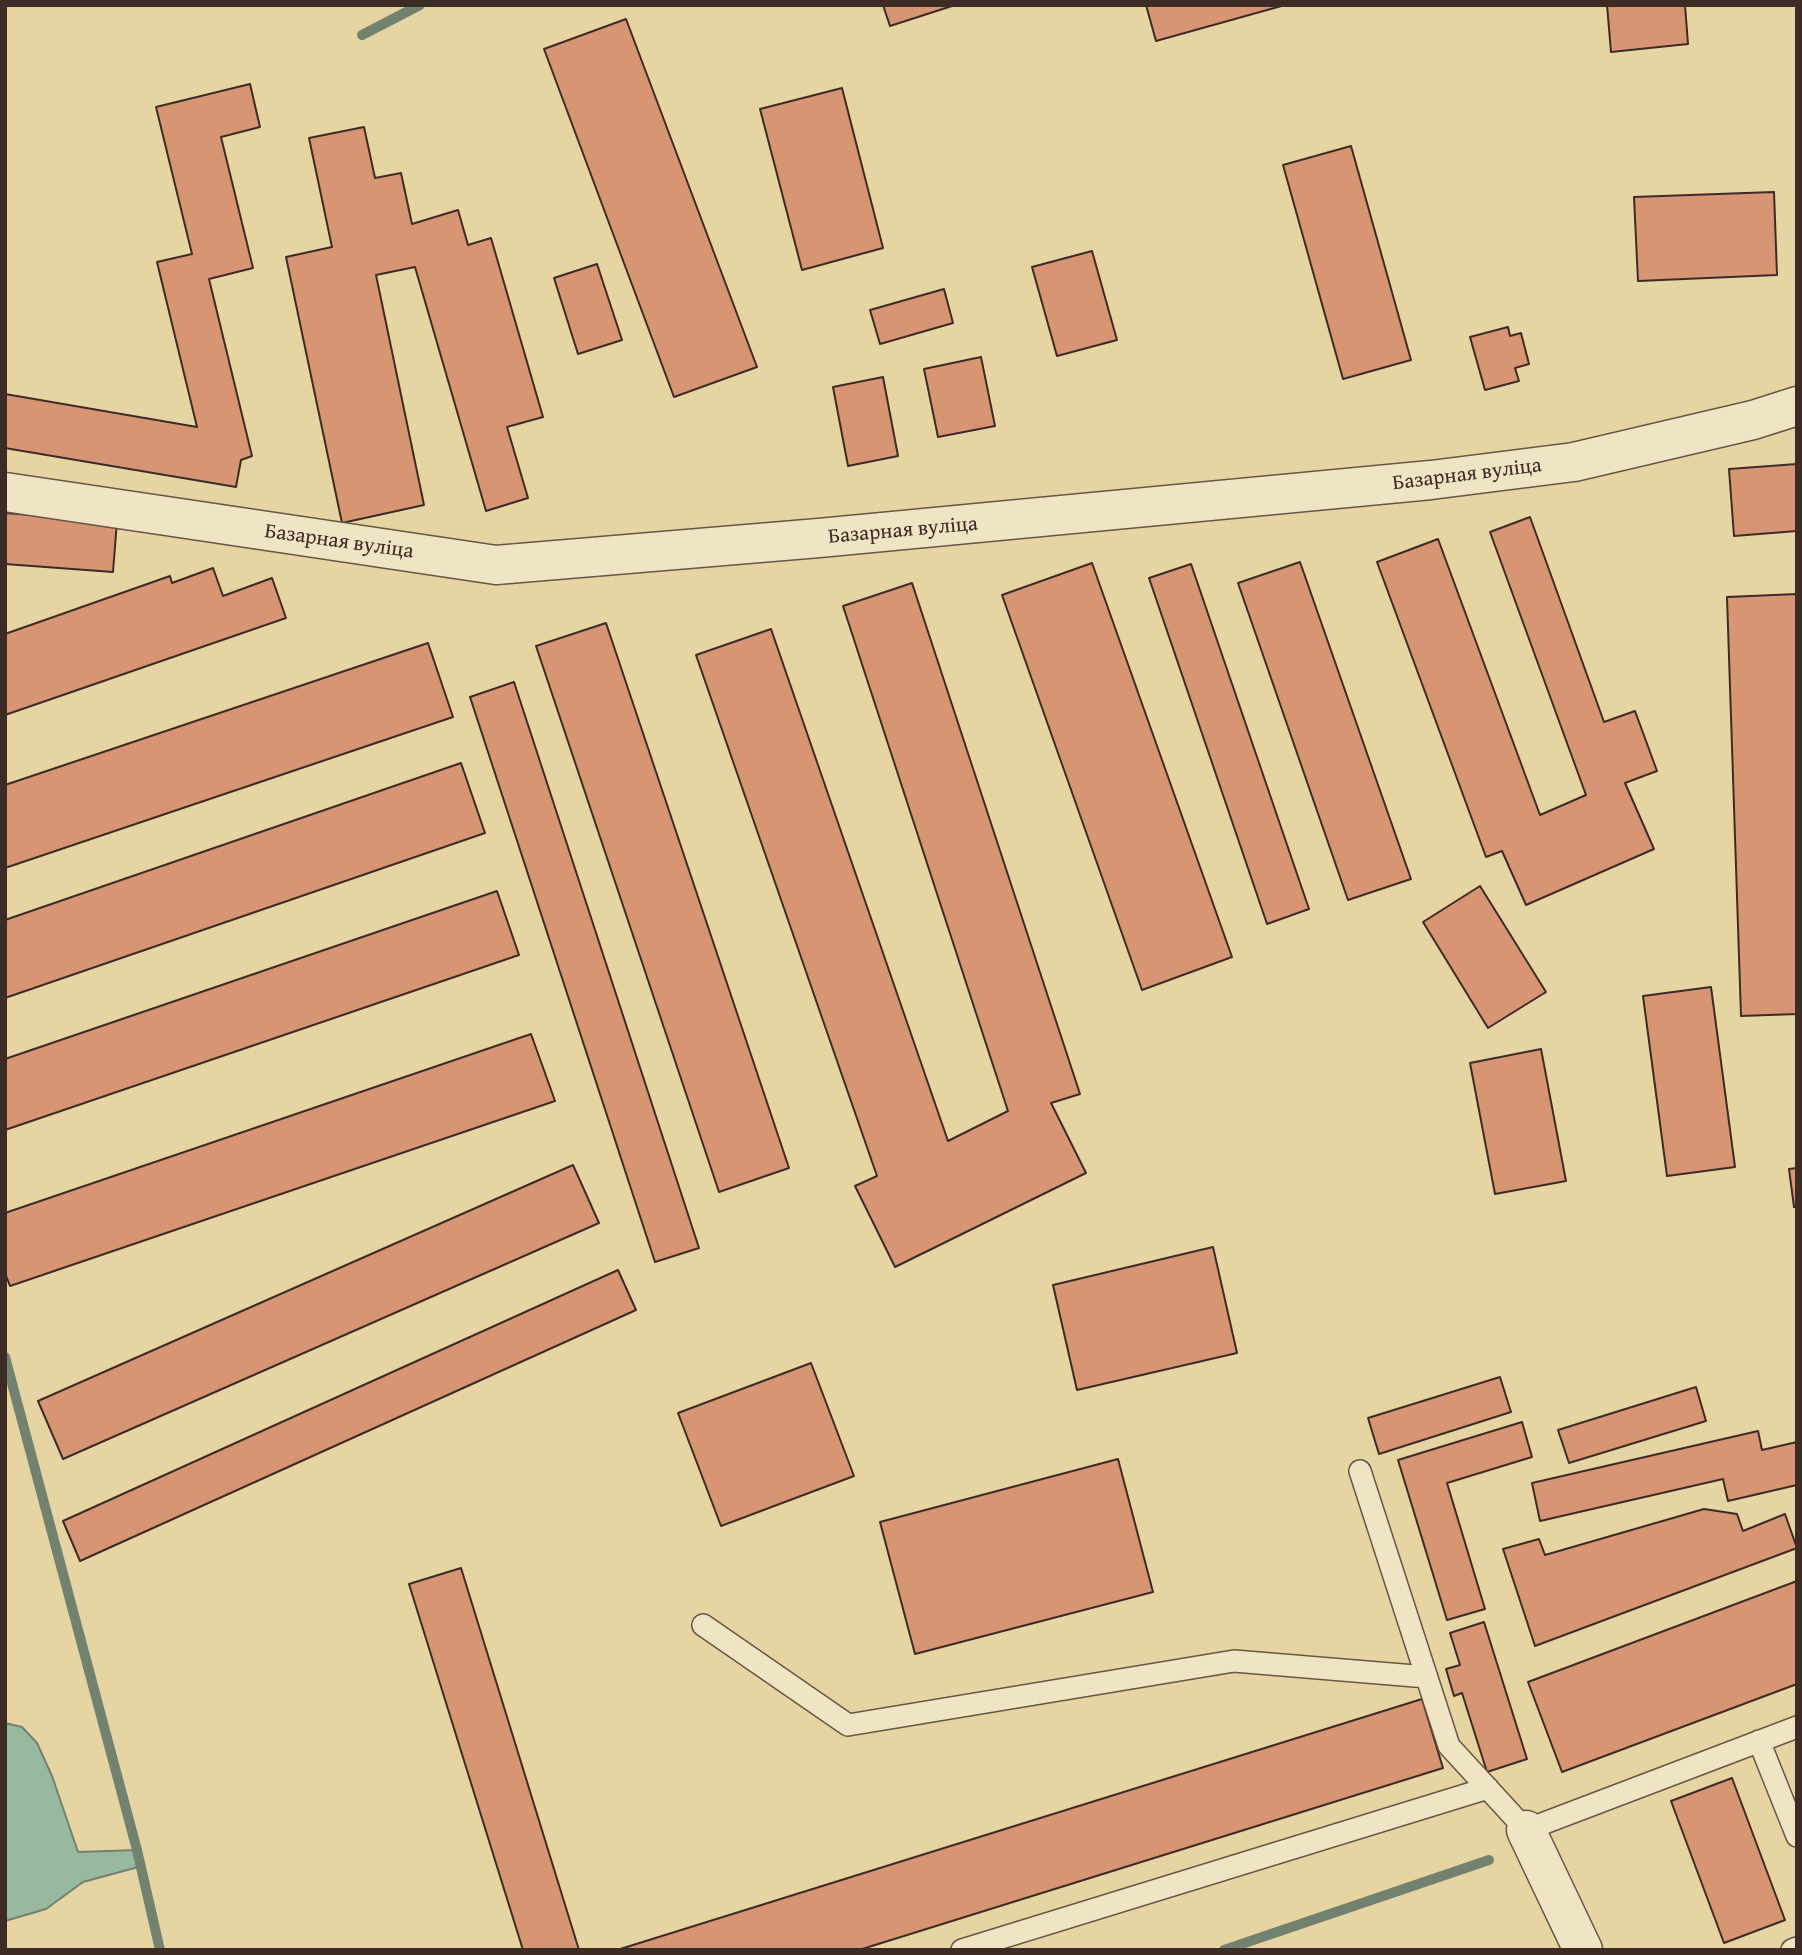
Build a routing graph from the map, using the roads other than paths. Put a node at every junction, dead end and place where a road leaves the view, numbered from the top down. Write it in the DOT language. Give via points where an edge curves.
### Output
graph roads {
  1 [pos="1797,406"];
  2 [pos="5,492"];
  3 [pos="1360,1471"];
  4 [pos="703,1625"];
  5 [pos="1427,1677"];
  6 [pos="1797,1727"];
  7 [pos="1759,1741"];
  8 [pos="1488,1788"];
  9 [pos="1526,1830"];
  10 [pos="1797,1836"];
  11 [pos="962,1950"];
  12 [pos="1583,1950"];
  1 -- 2 [label="street, Базарная вуліца" via="1574,462 1431,480 496,565"];
  3 -- 5 [label="lane"];
  4 -- 5 [label="lane" via="848,1725 1234,1661"];
  5 -- 8 [label="lane" via="1449,1746"];
  6 -- 7 [label="lane"];
  7 -- 9 [label="lane"];
  7 -- 10 [label="lane"];
  8 -- 9 [label="lane"];
  8 -- 11 [label="lane"];
  9 -- 12 [label="street"];
}
